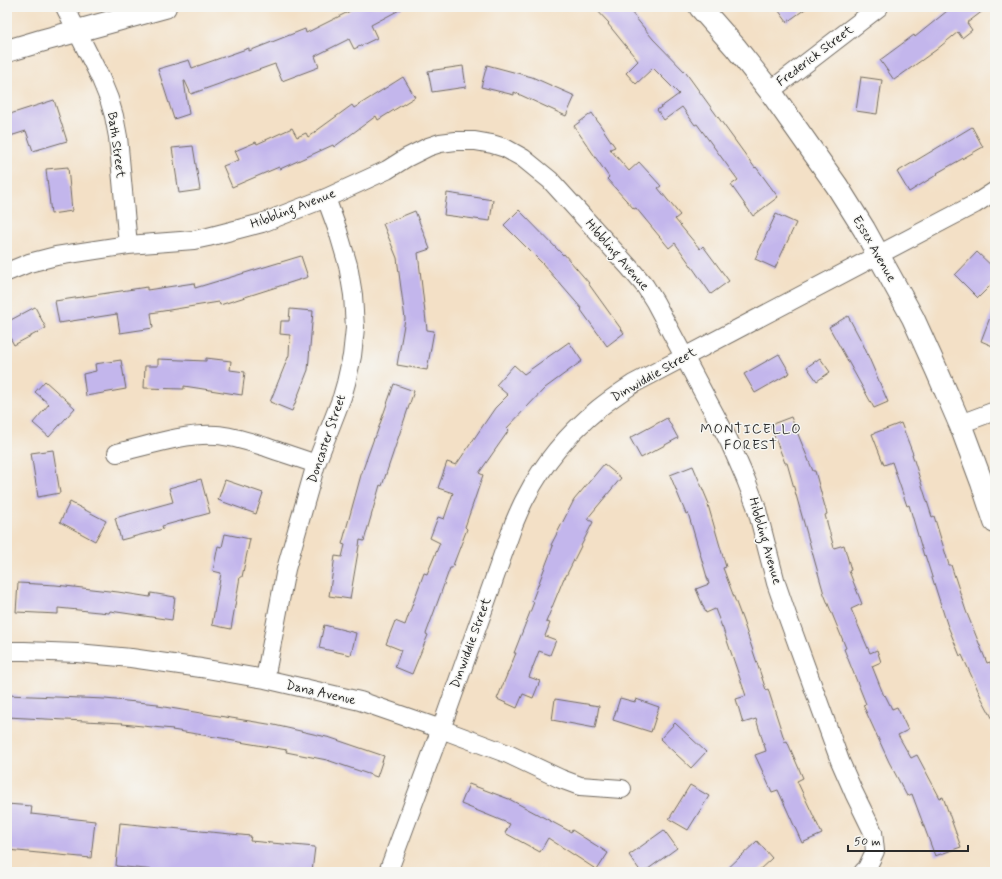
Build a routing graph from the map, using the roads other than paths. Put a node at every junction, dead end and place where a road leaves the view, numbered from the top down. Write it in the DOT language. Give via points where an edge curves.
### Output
graph roads {
  1 [pos="66,7"];
  2 [pos="165,7"];
  3 [pos="700,7"];
  4 [pos="879,7"];
  5 [pos="77,31"];
  6 [pos="7,51"];
  7 [pos="770,91"];
  8 [pos="995,191"];
  9 [pos="326,198"];
  10 [pos="128,245"];
  11 [pos="878,254"];
  12 [pos="7,272"];
  13 [pos="684,356"];
  14 [pos="995,411"];
  15 [pos="960,424"];
  16 [pos="116,453"];
  17 [pos="316,464"];
  18 [pos="995,522"];
  19 [pos="7,652"];
  20 [pos="265,679"];
  21 [pos="441,729"];
  22 [pos="622,789"];
  23 [pos="388,872"];
  24 [pos="863,872"];
  1 -- 5 [label="street, Bath Street"];
  2 -- 5 [label="street"];
  3 -- 7 [label="street, Essex Avenue"];
  4 -- 7 [label="street, Frederick Street"];
  5 -- 6 [label="street"];
  5 -- 10 [label="street, Bath Street" via="100,77 114,116"];
  7 -- 11 [label="street, Essex Avenue" via="837,186"];
  8 -- 11 [label="street, Dinwiddie Street"];
  9 -- 10 [label="street, Hibbling Avenue" via="262,223 208,237"];
  9 -- 13 [label="street, Hibbling Avenue" via="440,143 475,141 505,148 523,158 550,180 629,267 655,302"];
  9 -- 17 [label="street, Doncaster Street" via="348,265 355,328 352,356 342,397"];
  10 -- 12 [label="street, Hibbling Avenue" via="56,256"];
  11 -- 13 [label="street, Dinwiddie Street"];
  11 -- 15 [label="street, Essex Avenue" via="913,318"];
  13 -- 21 [label="street, Dinwiddie Street" via="633,384 599,408 563,442 538,476 514,523"];
  13 -- 24 [label="street, Hibbling Avenue" via="729,441 746,480 793,632 840,761 873,832 874,851"];
  14 -- 15 [label="street"];
  15 -- 18 [label="street, Essex Avenue"];
  16 -- 17 [label="street" via="186,436 216,435 246,441"];
  17 -- 20 [label="street, Doncaster Street" via="286,569"];
  19 -- 20 [label="street, Dana Avenue" via="77,653 131,658"];
  20 -- 21 [label="street, Dana Avenue" via="360,702"];
  21 -- 22 [label="street, Dana Avenue" via="508,754 580,786"];
  21 -- 23 [label="street, Dinwiddie Street"];
}
